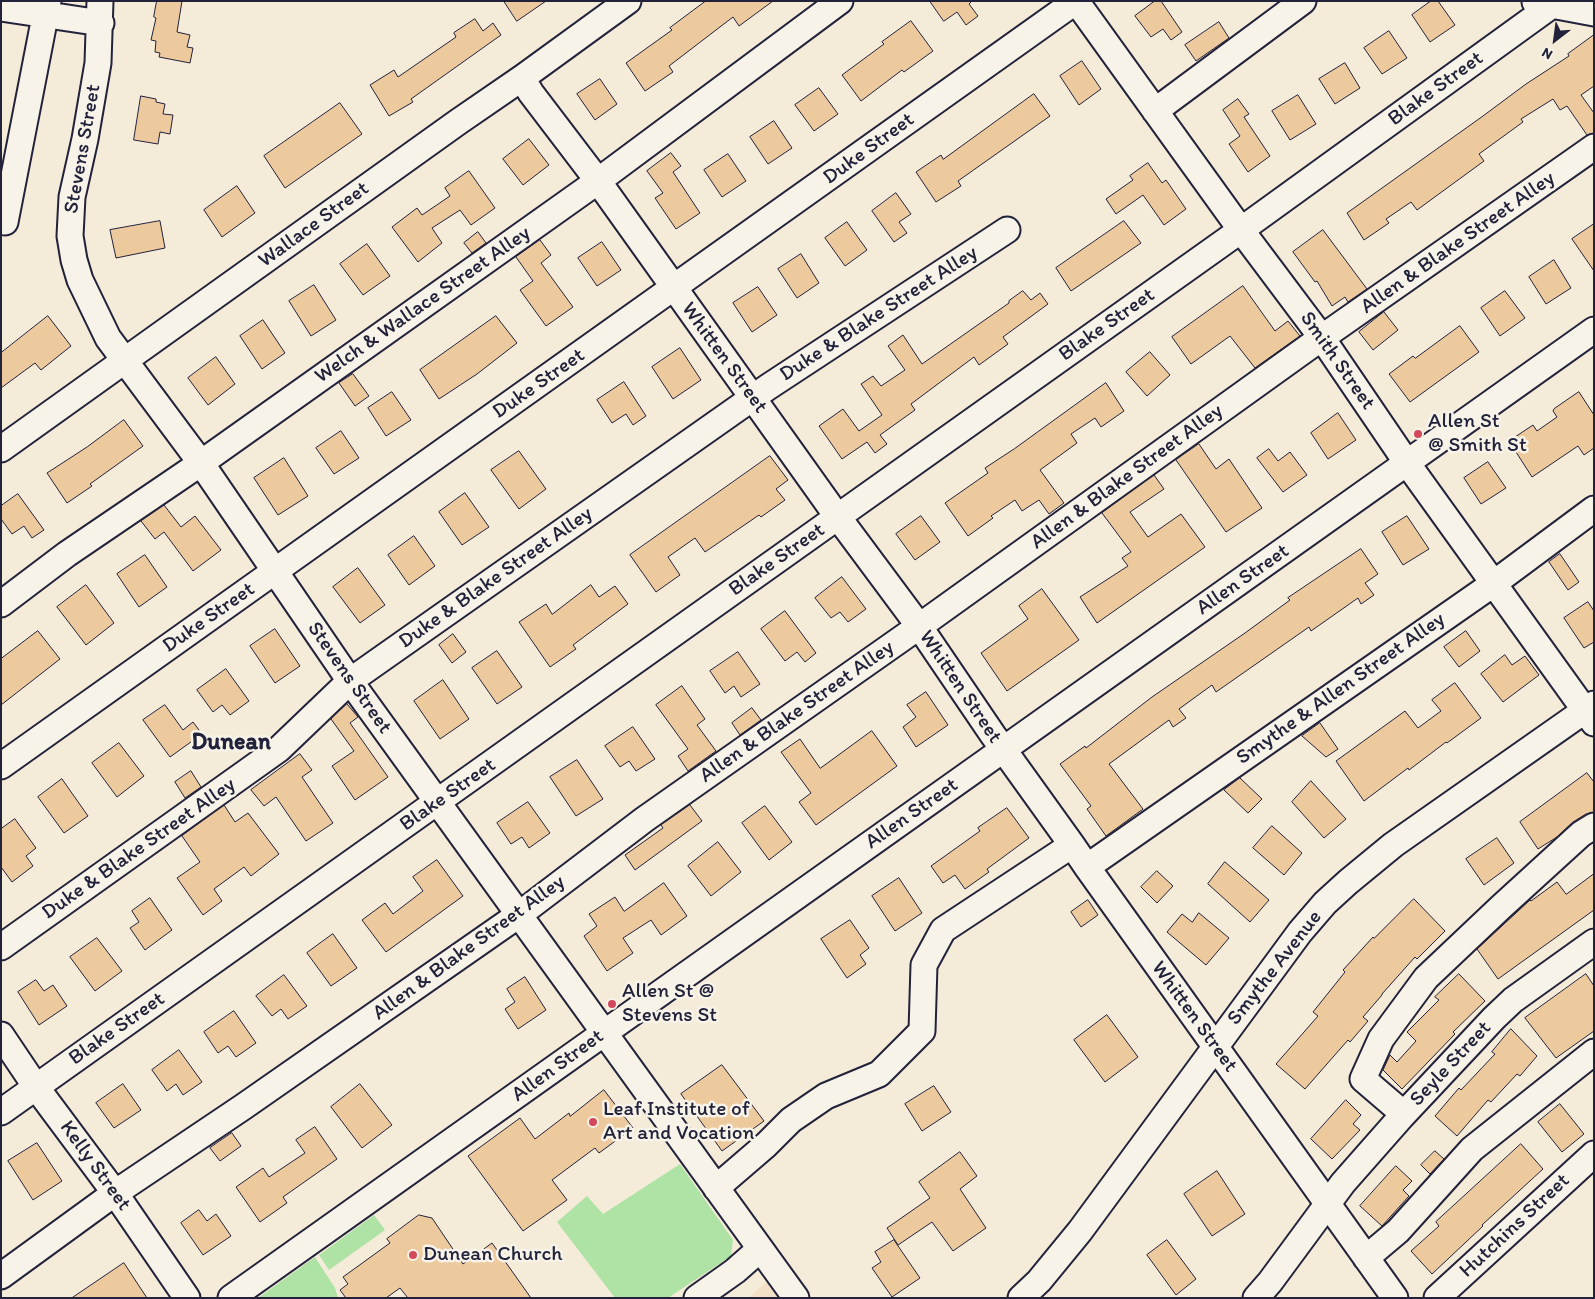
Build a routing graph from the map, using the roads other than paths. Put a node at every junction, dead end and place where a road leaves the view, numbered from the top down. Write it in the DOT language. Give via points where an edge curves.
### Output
graph roads {
  1 [pos="628,1"];
  2 [pos="840,1"];
  3 [pos="1076,1"];
  4 [pos="1303,1"];
  5 [pos="1542,3"];
  6 [pos="11,7"];
  7 [pos="47,9"];
  8 [pos="101,12"];
  9 [pos="1594,13"];
  10 [pos="522,78"];
  11 [pos="1155,111"];
  12 [pos="1594,147"];
  13 [pos="598,181"];
  14 [pos="1,221"];
  15 [pos="1007,230"];
  16 [pos="1241,230"];
  17 [pos="674,288"];
  18 [pos="1594,330"];
  19 [pos="1322,338"];
  20 [pos="124,361"];
  21 [pos="753,398"];
  22 [pos="1,449"];
  23 [pos="201,463"];
  24 [pos="1407,463"];
  25 [pos="1594,509"];
  26 [pos="838,517"];
  27 [pos="274,572"];
  28 [pos="1493,584"];
  29 [pos="1,604"];
  30 [pos="919,626"];
  31 [pos="350,681"];
  32 [pos="1591,712"];
  33 [pos="1003,750"];
  34 [pos="1,766"];
  35 [pos="438,802"];
  36 [pos="1594,826"];
  37 [pos="1072,845"];
  38 [pos="1087,867"];
  39 [pos="520,914"];
  40 [pos="1594,942"];
  41 [pos="1,947"];
  42 [pos="604,1033"];
  43 [pos="1,1035"];
  44 [pos="1215,1046"];
  45 [pos="1594,1052"];
  46 [pos="36,1087"];
  47 [pos="1,1112"];
  48 [pos="1402,1116"];
  49 [pos="1594,1154"];
  50 [pos="716,1188"];
  51 [pos="115,1192"];
  52 [pos="1327,1205"];
  53 [pos="760,1249"];
  54 [pos="1366,1258"];
  55 [pos="1,1276"];
  56 [pos="187,1298"];
  57 [pos="231,1298"];
  58 [pos="697,1298"];
  59 [pos="796,1298"];
  60 [pos="1021,1298"];
  61 [pos="1256,1298"];
  62 [pos="1394,1298"];
  63 [pos="1437,1298"];
  1 -- 10 [label="street, Wallace Street"];
  2 -- 13 [label="street, Welch & Wallace Street Alley"];
  3 -- 11 [label="street, Smith Street"];
  3 -- 17 [label="street, Duke Street"];
  4 -- 11 [label="street"];
  5 -- 9 [label="street"];
  5 -- 16 [label="street, Blake Street"];
  6 -- 7 [label="street"];
  7 -- 8 [label="street"];
  7 -- 14 [label="street" via="4,222"];
  8 -- 20 [label="street, Stevens Street" via="98,63 72,197 70,236 80,280 108,338"];
  10 -- 13 [label="street, Whitten Street"];
  10 -- 20 [label="street, Wallace Street"];
  11 -- 16 [label="street, Smith Street"];
  12 -- 19 [label="street, Allen & Blake Street Alley"];
  13 -- 17 [label="street, Whitten Street"];
  13 -- 23 [label="street, Welch & Wallace Street Alley"];
  15 -- 21 [label="street, Duke & Blake Street Alley"];
  16 -- 19 [label="street, Smith Street"];
  16 -- 26 [label="street, Blake Street"];
  17 -- 21 [label="street, Whitten Street"];
  17 -- 27 [label="street, Duke Street"];
  18 -- 24 [label="street, Allen Street"];
  19 -- 24 [label="street, Smith Street"];
  19 -- 30 [label="street, Allen & Blake Street Alley"];
  20 -- 22 [label="street, Wallace Street"];
  20 -- 23 [label="street, Stevens Street"];
  21 -- 26 [label="street, Whitten Street"];
  21 -- 31 [label="street, Duke & Blake Street Alley"];
  23 -- 27 [label="street, Stevens Street"];
  23 -- 29 [label="street, Welch & Wallace Street Alley"];
  24 -- 28 [label="street, Smith Street"];
  24 -- 33 [label="street, Allen Street"];
  25 -- 28 [label="street, Smythe & Allen Street Alley"];
  26 -- 30 [label="street, Whitten Street"];
  26 -- 35 [label="street, Blake Street"];
  27 -- 31 [label="street, Stevens Street"];
  27 -- 34 [label="street, Duke Street"];
  28 -- 32 [label="street, Smith Street"];
  28 -- 38 [label="street, Smythe & Allen Street Alley"];
  30 -- 33 [label="street, Whitten Street"];
  30 -- 39 [label="street, Allen & Blake Street Alley" via="645,819"];
  31 -- 35 [label="street, Stevens Street"];
  31 -- 41 [label="street, Duke & Blake Street Alley" via="279,749"];
  32 -- 44 [label="street, Smythe Avenue" via="1393,845 1348,882 1300,932"];
  33 -- 37 [label="street, Whitten Street"];
  33 -- 42 [label="street, Allen Street"];
  35 -- 39 [label="street, Stevens Street"];
  35 -- 46 [label="street, Blake Street"];
  36 -- 48 [label="street" via="1500,907 1426,978 1381,1040 1364,1079"];
  37 -- 38 [label="street, Whitten Street"];
  37 -- 50 [label="street" via="943,930 924,965 922,1032 879,1074 826,1096 791,1120"];
  38 -- 44 [label="street, Whitten Street"];
  39 -- 42 [label="street, Stevens Street"];
  39 -- 51 [label="street, Allen & Blake Street Alley" via="243,1108"];
  40 -- 48 [label="street, Seyle Street" via="1507,1006"];
  42 -- 50 [label="street, Stevens Street"];
  42 -- 57 [label="street, Allen Street"];
  43 -- 46 [label="street, Kelly Street"];
  44 -- 52 [label="street, Whitten Street"];
  44 -- 60 [label="street, Smythe Avenue" via="1080,1231"];
  45 -- 54 [label="street" via="1472,1149 1398,1231"];
  46 -- 47 [label="street, Blake Street"];
  46 -- 51 [label="street, Kelly Street"];
  48 -- 52 [label="street, Seyle Street"];
  49 -- 63 [label="street, Hutchins Street"];
  50 -- 53 [label="street, Stevens Street"];
  51 -- 55 [label="street, Allen & Blake Street Alley"];
  51 -- 56 [label="street, Kelly Street"];
  52 -- 54 [label="street, Whitten Street"];
  52 -- 61 [label="street, Seyle Street"];
  53 -- 58 [label="street"];
  53 -- 59 [label="street, Stevens Street"];
  54 -- 62 [label="street, Whitten Street"];
}
